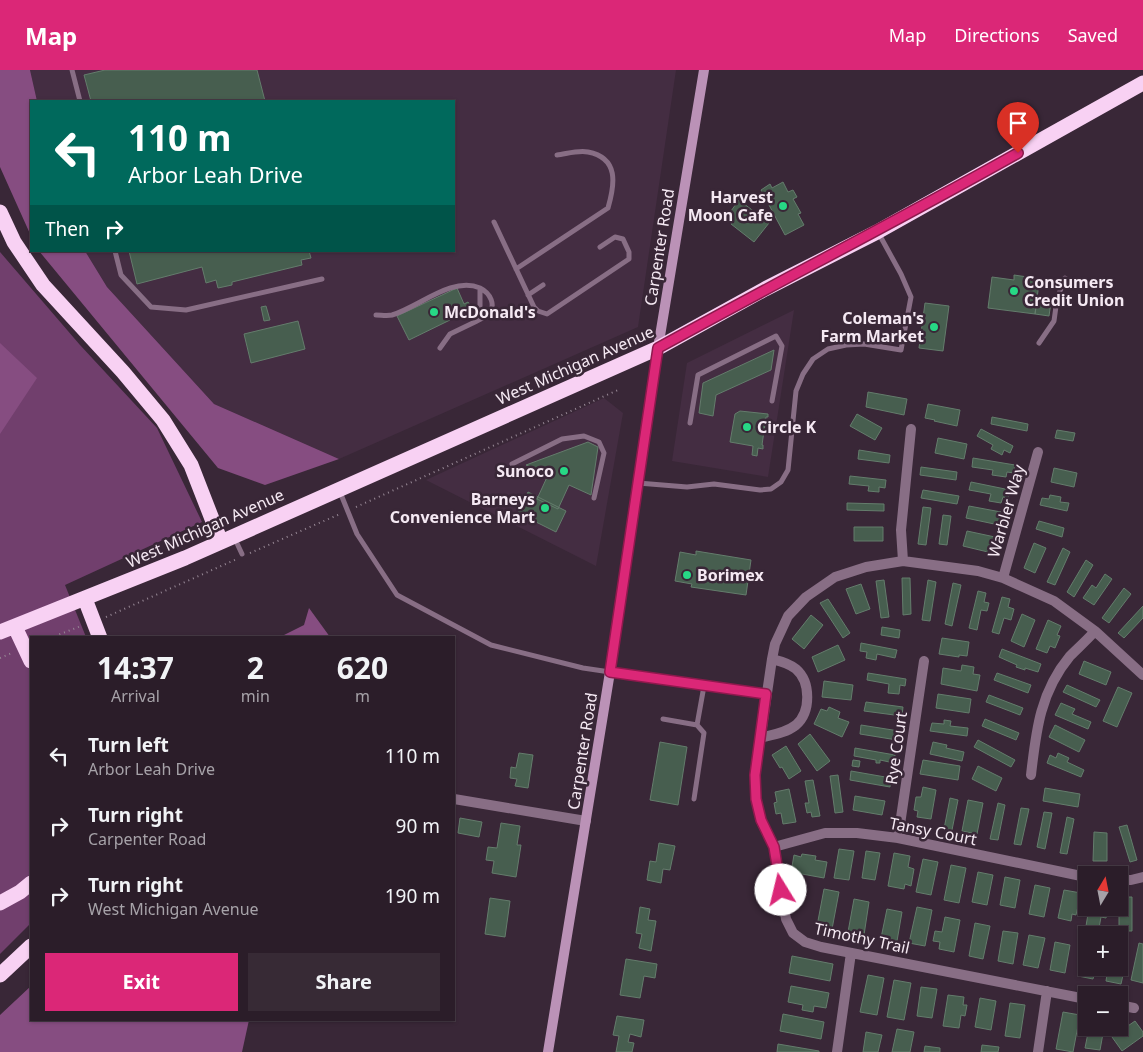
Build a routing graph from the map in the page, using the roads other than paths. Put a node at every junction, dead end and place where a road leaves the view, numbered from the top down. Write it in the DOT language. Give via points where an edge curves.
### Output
graph roads {
  1 [pos="72,70"];
  2 [pos="704,70"];
  3 [pos="1143,83"];
  4 [pos="80,100"];
  5 [pos="556,155"];
  6 [pos="0,212"];
  7 [pos="494,222"];
  8 [pos="877,232"];
  9 [pos="600,247"];
  10 [pos="115,252"];
  11 [pos="516,269"];
  12 [pos="322,278"];
  13 [pos="1065,278"];
  14 [pos="543,286"];
  15 [pos="480,288"];
  16 [pos="528,295"];
  17 [pos="376,314"];
  18 [pos="477,321"];
  19 [pos="1039,344"];
  20 [pos="440,348"];
  21 [pos="658,348"];
  22 [pos="772,401"];
  23 [pos="690,423"];
  24 [pos="911,429"];
  25 [pos="1038,452"];
  26 [pos="512,464"];
  27 [pos="638,483"];
  28 [pos="338,489"];
  29 [pos="594,498"];
  30 [pos="227,539"];
  31 [pos="241,556"];
  32 [pos="903,561"];
  33 [pos="1003,578"];
  34 [pos="85,599"];
  35 [pos="15,627"];
  36 [pos="1095,631"];
  37 [pos="0,632"];
  38 [pos="99,636"];
  39 [pos="772,658"];
  40 [pos="30,659"];
  41 [pos="924,661"];
  42 [pos="610,672"];
  43 [pos="1143,675"];
  44 [pos="704,686"];
  45 [pos="766,694"];
  46 [pos="663,719"];
  47 [pos="697,725"];
  48 [pos="760,738"];
  49 [pos="1031,775"];
  50 [pos="455,799"];
  51 [pos="694,800"];
  52 [pos="586,821"];
  53 [pos="898,838"];
  54 [pos="774,847"];
  55 [pos="1078,875"];
  56 [pos="1143,877"];
  57 [pos="1128,880"];
  58 [pos="30,884"];
  59 [pos="0,903"];
  60 [pos="30,947"];
  61 [pos="851,953"];
  62 [pos="0,975"];
  63 [pos="1047,991"];
  64 [pos="1078,997"];
  65 [pos="1128,1007"];
  66 [pos="1134,1008"];
  67 [pos="548,1052"];
  68 [pos="837,1052"];
  69 [pos="1038,1052"];
  1 -- 4 [label="lane"];
  2 -- 21 [label="main road, Carpenter Road"];
  3 -- 8 [label="highway, West Michigan Avenue"];
  5 -- 11 [label="lane" via="587,152 608,163 614,174 608,208"];
  6 -- 30 [label="highway" via="14,242 43,285 163,420 191,466"];
  7 -- 11 [label="lane"];
  8 -- 21 [label="highway, West Michigan Avenue"];
  8 -- 27 [label="lane" via="911,297 901,350 864,344 846,345 828,349 813,359 796,391 788,470 781,482 771,489 760,490 714,484 687,487"];
  9 -- 16 [label="lane" via="615,238 622,239 629,259 547,314 538,311"];
  10 -- 12 [label="lane" via="120,275 151,307 186,310"];
  11 -- 16 [label="lane"];
  13 -- 19 [label="lane" via="1054,321"];
  14 -- 16 [label="lane"];
  15 -- 17 [label="lane" via="473,284 460,284 391,315"];
  15 -- 18 [label="lane"];
  15 -- 18 [label="lane" via="487,291 492,299 488,315"];
  18 -- 20 [label="lane" via="450,334"];
  21 -- 27 [label="main road, Carpenter Road"];
  21 -- 28 [label="highway, West Michigan Avenue"];
  22 -- 23 [label="lane" via="782,346 776,336 698,375"];
  24 -- 32 [label="street" via="901,530"];
  25 -- 33 [label="street, Warbler Way"];
  26 -- 29 [label="lane" via="562,439 584,436 599,442 604,453"];
  27 -- 42 [label="main road, Carpenter Road"];
  28 -- 30 [label="highway, West Michigan Avenue"];
  28 -- 42 [label="lane" via="357,534 397,596 491,645"];
  30 -- 31 [label="lane"];
  30 -- 34 [label="highway, West Michigan Avenue"];
  32 -- 33 [label="street, Timothy Trail" via="978,571"];
  32 -- 39 [label="street, Timothy Trail" via="866,567 835,577 806,597 788,616"];
  33 -- 36 [label="street, Timothy Trail" via="1054,601"];
  34 -- 35 [label="highway, West Michigan Avenue"];
  34 -- 38 [label="highway"];
  35 -- 37 [label="highway, West Michigan Avenue"];
  35 -- 40 [label="highway"];
  36 -- 43 [label="street, Timothy Trail"];
  36 -- 49 [label="street" via="1070,657 1052,683 1036,727"];
  39 -- 45 [label="street, Timothy Trail"];
  39 -- 48 [label="street" via="798,670 808,700 805,714 796,725 782,733"];
  41 -- 53 [label="street, Rye Court"];
  42 -- 44 [label="street"];
  42 -- 52 [label="main road, Carpenter Road"];
  44 -- 45 [label="street"];
  44 -- 47 [label="lane"];
  45 -- 48 [label="street, Timothy Trail"];
  46 -- 47 [label="lane"];
  47 -- 51 [label="lane" via="704,733"];
  48 -- 54 [label="street, Timothy Trail" via="755,775 756,799 761,820"];
  50 -- 52 [label="street"];
  52 -- 67 [label="main road, Carpenter Road"];
  53 -- 54 [label="street, Tansy Court" via="825,833"];
  53 -- 55 [label="street, Tansy Court"];
  54 -- 61 [label="street, Timothy Trail" via="786,919 794,933 805,942"];
  56 -- 57 [label="street"];
  58 -- 59 [label="highway"];
  60 -- 62 [label="highway"];
  61 -- 63 [label="street, Timothy Trail"];
  61 -- 68 [label="street"];
  63 -- 64 [label="street, Timothy Trail"];
  63 -- 69 [label="street"];
  65 -- 66 [label="street"];
}
